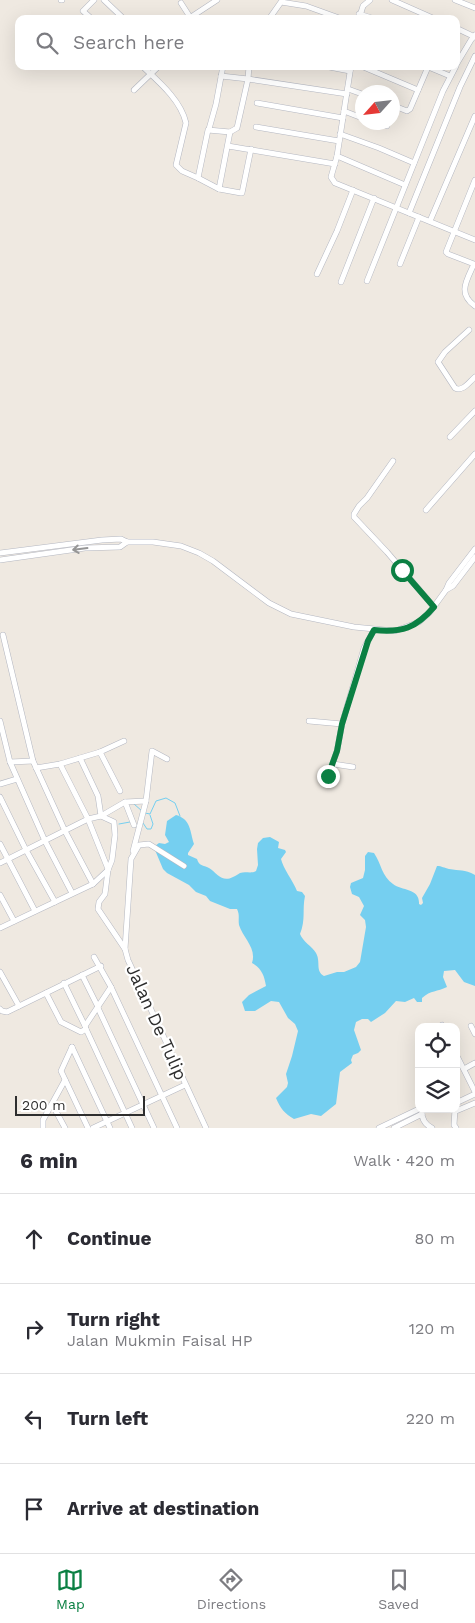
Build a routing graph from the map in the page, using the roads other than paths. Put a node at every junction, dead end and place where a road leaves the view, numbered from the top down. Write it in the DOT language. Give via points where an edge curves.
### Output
graph roads {
  1 [pos="94,0"];
  2 [pos="104,0"];
  3 [pos="217,0"];
  4 [pos="370,0"];
  5 [pos="392,0"];
  6 [pos="456,0"];
  7 [pos="474,0"];
  8 [pos="181,3"];
  9 [pos="472,7"];
  10 [pos="88,15"];
  11 [pos="120,15"];
  12 [pos="187,15"];
  13 [pos="194,15"];
  14 [pos="272,15"];
  15 [pos="331,15"];
  16 [pos="360,15"];
  17 [pos="426,15"];
  18 [pos="460,30"];
  19 [pos="475,36"];
  20 [pos="462,54"];
  21 [pos="475,56"];
  22 [pos="460,58"];
  23 [pos="146,70"];
  24 [pos="155,70"];
  25 [pos="222,70"];
  26 [pos="249,70"];
  27 [pos="351,70"];
  28 [pos="370,70"];
  29 [pos="426,70"];
  30 [pos="435,70"];
  31 [pos="454,70"];
  32 [pos="151,75"];
  33 [pos="221,76"];
  34 [pos="450,76"];
  35 [pos="248,79"];
  36 [pos="134,90"];
  37 [pos="418,90"];
  38 [pos="348,91"];
  39 [pos="355,92"];
  40 [pos="257,103"];
  41 [pos="400,107"];
  42 [pos="344,114"];
  43 [pos="355,116"];
  44 [pos="475,116"];
  45 [pos="256,127"];
  46 [pos="209,129"];
  47 [pos="230,132"];
  48 [pos="340,134"];
  49 [pos="339,142"];
  50 [pos="228,146"];
  51 [pos="250,149"];
  52 [pos="337,156"];
  53 [pos="414,163"];
  54 [pos="335,164"];
  55 [pos="198,178"];
  56 [pos="475,180"];
  57 [pos="404,185"];
  58 [pos="219,189"];
  59 [pos="353,190"];
  60 [pos="374,198"];
  61 [pos="396,207"];
  62 [pos="409,213"];
  63 [pos="419,216"];
  64 [pos="430,221"];
  65 [pos="454,231"];
  66 [pos="475,240"];
  67 [pos="400,264"];
  68 [pos="474,264"];
  69 [pos="317,274"];
  70 [pos="367,281"];
  71 [pos="341,282"];
  72 [pos="475,306"];
  73 [pos="469,330"];
  74 [pos="475,377"];
  75 [pos="475,411"];
  76 [pos="450,437"];
  77 [pos="475,454"];
  78 [pos="393,461"];
  79 [pos="426,510"];
  80 [pos="127,542"];
  81 [pos="475,549"];
  82 [pos="0,552"];
  83 [pos="475,557"];
  84 [pos="1,559"];
  85 [pos="446,590"];
  86 [pos="434,607"];
  87 [pos="374,630"];
  88 [pos="3,635"];
  89 [pos="0,720"];
  90 [pos="309,721"];
  91 [pos="342,724"];
  92 [pos="124,741"];
  93 [pos="100,752"];
  94 [pos="80,758"];
  95 [pos="167,759"];
  96 [pos="33,761"];
  97 [pos="10,762"];
  98 [pos="60,764"];
  99 [pos="333,764"];
  100 [pos="352,767"];
  101 [pos="36,768"];
  102 [pos="328,776"];
  103 [pos="17,779"];
  104 [pos="0,784"];
  105 [pos="120,791"];
  106 [pos="0,797"];
  107 [pos="125,802"];
  108 [pos="145,803"];
  109 [pos="102,816"];
  110 [pos="88,820"];
  111 [pos="136,826"];
  112 [pos="65,830"];
  113 [pos="45,841"];
  114 [pos="0,844"];
  115 [pos="26,850"];
  116 [pos="7,859"];
  117 [pos="131,859"];
  118 [pos="0,863"];
  119 [pos="184,866"];
  120 [pos="108,870"];
  121 [pos="93,884"];
  122 [pos="72,893"];
  123 [pos="0,894"];
  124 [pos="54,902"];
  125 [pos="35,911"];
  126 [pos="14,921"];
  127 [pos="0,928"];
  128 [pos="125,949"];
  129 [pos="94,956"];
  130 [pos="101,966"];
  131 [pos="0,972"];
  132 [pos="82,975"];
  133 [pos="64,984"];
  134 [pos="111,987"];
  135 [pos="46,993"];
  136 [pos="19,1006"];
  137 [pos="98,1007"];
  138 [pos="0,1008"];
  139 [pos="471,1026"];
  140 [pos="85,1027"];
  141 [pos="475,1034"];
  142 [pos="460,1062"];
  143 [pos="475,1063"];
  144 [pos="464,1069"];
  145 [pos="64,1080"];
  146 [pos="186,1085"];
  147 [pos="475,1093"];
  148 [pos="162,1096"];
  149 [pos="460,1101"];
  150 [pos="475,1103"];
  151 [pos="52,1104"];
  152 [pos="143,1104"];
  153 [pos="460,1109"];
  154 [pos="124,1113"];
  155 [pos="416,1113"];
  156 [pos="418,1113"];
  157 [pos="422,1113"];
  158 [pos="456,1113"];
  159 [pos="107,1121"];
  160 [pos="43,1128"];
  161 [pos="65,1128"];
  162 [pos="88,1128"];
  163 [pos="93,1128"];
  164 [pos="110,1128"];
  165 [pos="132,1128"];
  166 [pos="154,1128"];
  167 [pos="176,1128"];
  168 [pos="206,1128"];
  169 [pos="379,1128"];
  170 [pos="394,1128"];
  171 [pos="432,1128"];
  172 [pos="456,1128"];
  1 -- 10 [label="street" via="83,11"];
  2 -- 11 [label="street"];
  3 -- 13 [label="street"];
  4 -- 16 [label="street"];
  5 -- 17 [label="street"];
  6 -- 9 [label="street"];
  7 -- 9 [label="street"];
  8 -- 12 [label="street"];
  14 -- 15 [label="street" via="281,2"];
  18 -- 19 [label="street"];
  19 -- 20 [label="street"];
  20 -- 22 [label="street"];
  21 -- 62 [label="street"];
  23 -- 32 [label="street"];
  24 -- 32 [label="street"];
  25 -- 33 [label="street"];
  26 -- 35 [label="street"];
  27 -- 38 [label="street"];
  28 -- 37 [label="street"];
  29 -- 37 [label="street"];
  30 -- 34 [label="street"];
  31 -- 34 [label="street"];
  32 -- 36 [label="street"];
  32 -- 55 [label="street" via="174,100 185,120 176,165"];
  33 -- 35 [label="street"];
  33 -- 46 [label="street"];
  34 -- 53 [label="street"];
  35 -- 38 [label="street"];
  35 -- 47 [label="street" via="237,128"];
  37 -- 41 [label="street" via="409,110"];
  38 -- 39 [label="street"];
  38 -- 42 [label="street"];
  40 -- 42 [label="street"];
  42 -- 43 [label="street"];
  42 -- 48 [label="street"];
  44 -- 64 [label="street"];
  45 -- 49 [label="street"];
  46 -- 47 [label="street"];
  46 -- 55 [label="street"];
  47 -- 50 [label="street"];
  48 -- 49 [label="street"];
  48 -- 53 [label="street"];
  49 -- 52 [label="street"];
  50 -- 51 [label="street"];
  50 -- 58 [label="street"];
  51 -- 54 [label="street"];
  51 -- 58 [label="street" via="242,192"];
  52 -- 54 [label="street"];
  52 -- 57 [label="street"];
  53 -- 57 [label="street"];
  54 -- 59 [label="street" via="331,177 334,183"];
  55 -- 58 [label="street"];
  56 -- 65 [label="street"];
  57 -- 61 [label="street"];
  59 -- 60 [label="street"];
  59 -- 69 [label="street"];
  60 -- 61 [label="street"];
  60 -- 71 [label="street"];
  61 -- 62 [label="street"];
  61 -- 70 [label="street"];
  62 -- 63 [label="street"];
  63 -- 64 [label="street"];
  63 -- 67 [label="street"];
  64 -- 65 [label="street"];
  65 -- 66 [label="street"];
  65 -- 68 [label="street" via="446,252"];
  68 -- 72 [label="street" via="464,288"];
  73 -- 74 [label="street" via="438,362 458,390"];
  75 -- 76 [label="street"];
  77 -- 79 [label="street"];
  78 -- 86 [label="street" via="354,517"];
  80 -- 82 [label="street" via="121,539 82,541"];
  80 -- 84 [label="street, one-way" via="120,547 85,548"];
  80 -- 87 [label="street" via="181,546 213,561 269,603 290,614"];
  81 -- 85 [label="street"];
  82 -- 84 [label="street"];
  83 -- 85 [label="street" via="453,586"];
  85 -- 86 [label="street"];
  86 -- 87 [label="street" via="412,626 396,631"];
  87 -- 91 [label="street" via="364,648"];
  88 -- 96 [label="street"];
  89 -- 97 [label="street"];
  90 -- 91 [label="street"];
  91 -- 99 [label="street"];
  92 -- 93 [label="street"];
  93 -- 94 [label="street"];
  93 -- 105 [label="street"];
  94 -- 98 [label="street"];
  94 -- 109 [label="street" via="98,796"];
  95 -- 108 [label="street, Jalan De Tulip" via="152,751"];
  96 -- 97 [label="street"];
  96 -- 101 [label="street"];
  97 -- 103 [label="street"];
  98 -- 101 [label="street"];
  98 -- 110 [label="street"];
  99 -- 100 [label="street"];
  99 -- 102 [label="street"];
  101 -- 112 [label="street"];
  103 -- 104 [label="street"];
  103 -- 113 [label="street"];
  106 -- 115 [label="street"];
  107 -- 108 [label="street"];
  107 -- 109 [label="street"];
  107 -- 111 [label="street"];
  108 -- 111 [label="street, Jalan De Tulip"];
  109 -- 110 [label="street"];
  109 -- 120 [label="street" via="114,822 112,860"];
  110 -- 112 [label="street"];
  110 -- 120 [label="street"];
  111 -- 117 [label="street, Jalan De Tulip"];
  112 -- 113 [label="street"];
  112 -- 121 [label="street"];
  113 -- 115 [label="street"];
  113 -- 122 [label="street"];
  114 -- 116 [label="street"];
  115 -- 116 [label="street"];
  115 -- 124 [label="street"];
  116 -- 118 [label="street"];
  116 -- 125 [label="street"];
  117 -- 119 [label="street" via="139,845 149,844"];
  117 -- 128 [label="street, Jalan De Tulip"];
  120 -- 121 [label="street"];
  120 -- 128 [label="street" via="105,894 98,909"];
  121 -- 122 [label="street"];
  122 -- 124 [label="street"];
  123 -- 126 [label="street"];
  124 -- 125 [label="street"];
  125 -- 126 [label="street"];
  126 -- 127 [label="street"];
  128 -- 146 [label="street, Jalan De Tulip"];
  129 -- 130 [label="street"];
  130 -- 132 [label="street"];
  130 -- 134 [label="street"];
  131 -- 136 [label="street"];
  132 -- 133 [label="street"];
  132 -- 137 [label="street"];
  133 -- 135 [label="street"];
  133 -- 140 [label="street"];
  134 -- 137 [label="street"];
  134 -- 148 [label="street"];
  135 -- 136 [label="street"];
  135 -- 140 [label="street" via="61,1022 81,1032"];
  136 -- 138 [label="street" via="8,1012 2,1012"];
  137 -- 140 [label="street"];
  137 -- 152 [label="street"];
  139 -- 141 [label="street"];
  140 -- 154 [label="street"];
  142 -- 144 [label="street"];
  143 -- 144 [label="street"];
  144 -- 147 [label="street"];
  145 -- 151 [label="street"];
  145 -- 159 [label="street" via="61,1071 72,1048"];
  145 -- 162 [label="street"];
  146 -- 148 [label="street"];
  146 -- 168 [label="street, Jalan De Tulip"];
  147 -- 149 [label="street"];
  148 -- 152 [label="street"];
  148 -- 167 [label="street"];
  150 -- 153 [label="street"];
  151 -- 160 [label="street" via="43,1120"];
  151 -- 161 [label="street"];
  152 -- 154 [label="street"];
  152 -- 166 [label="street"];
  154 -- 159 [label="street"];
  154 -- 165 [label="street"];
  155 -- 169 [label="street"];
  156 -- 170 [label="street"];
  157 -- 171 [label="street" via="424,1121"];
  158 -- 172 [label="street"];
  159 -- 163 [label="street"];
  159 -- 164 [label="street"];
}
